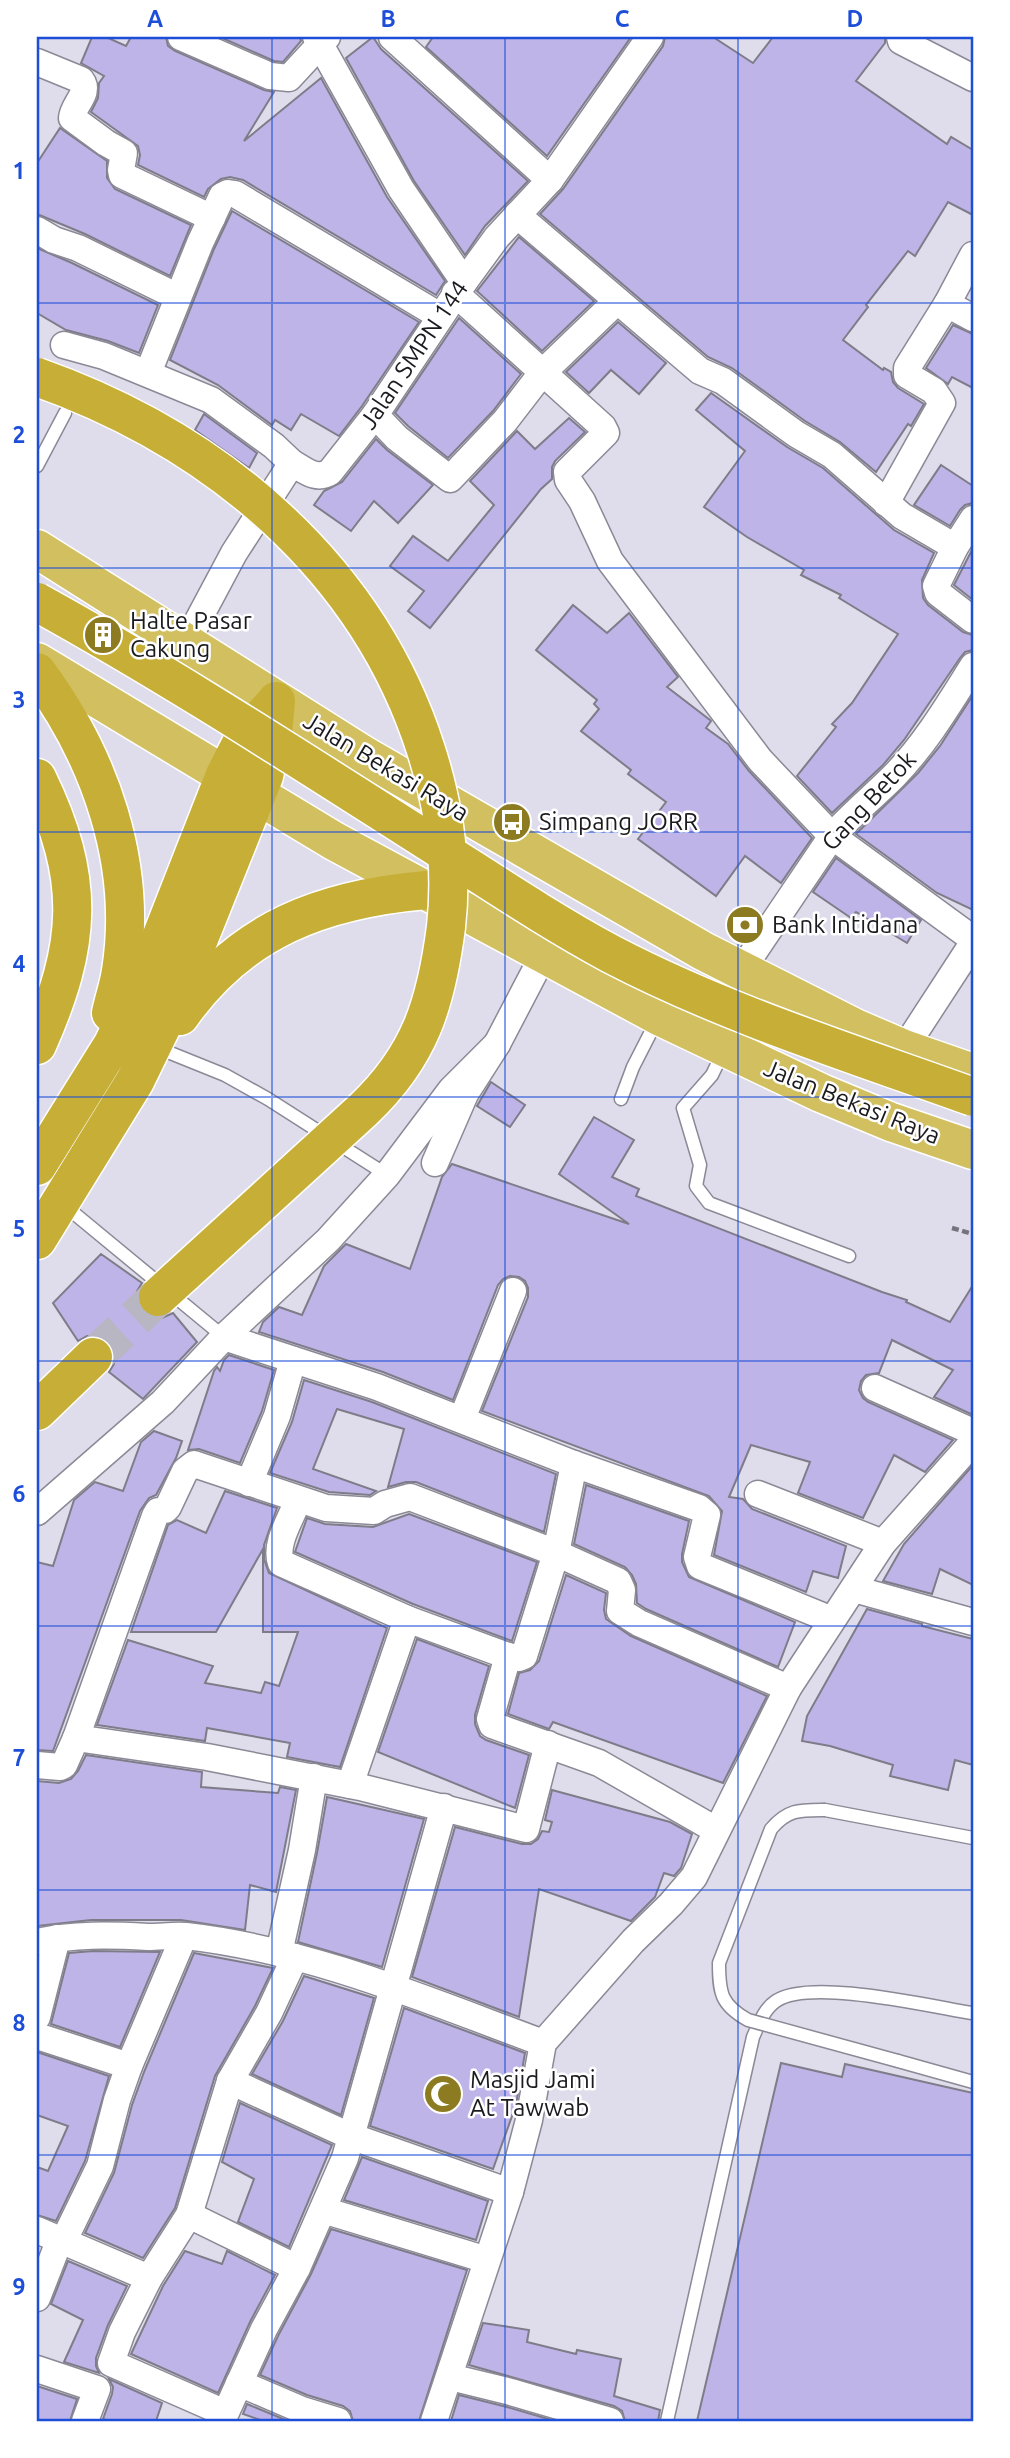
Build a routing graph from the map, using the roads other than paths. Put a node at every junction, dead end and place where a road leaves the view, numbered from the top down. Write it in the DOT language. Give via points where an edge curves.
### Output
graph roads {
  1 [pos="181,37"];
  2 [pos="392,37"];
  3 [pos="650,37"];
  4 [pos="900,37"];
  5 [pos="321,39"];
  6 [pos="37,62"];
  7 [pos="973,78"];
  8 [pos="550,180"];
  9 [pos="517,215"];
  10 [pos="212,218"];
  11 [pos="37,230"];
  12 [pos="973,255"];
  13 [pos="459,287"];
  14 [pos="178,297"];
  15 [pos="617,301"];
  16 [pos="947,304"];
  17 [pos="440,316"];
  18 [pos="973,318"];
  19 [pos="64,345"];
  20 [pos="148,373"];
  21 [pos="542,373"];
  22 [pos="37,377"];
  23 [pos="65,412"];
  24 [pos="375,415"];
  25 [pos="292,463"];
  26 [pos="37,467"];
  27 [pos="886,502"];
  28 [pos="973,519"];
  29 [pos="955,547"];
  30 [pos="37,550"];
  31 [pos="37,602"];
  32 [pos="973,620"];
  33 [pos="186,643"];
  34 [pos="37,662"];
  35 [pos="973,666"];
  36 [pos="37,672"];
  37 [pos="276,701"];
  38 [pos="225,775"];
  39 [pos="37,778"];
  40 [pos="257,795"];
  41 [pos="468,817"];
  42 [pos="832,836"];
  43 [pos="426,890"];
  44 [pos="973,941"];
  45 [pos="544,954"];
  46 [pos="741,971"];
  47 [pos="659,1016"];
  48 [pos="497,1044"];
  49 [pos="37,1045"];
  50 [pos="158,1048"];
  51 [pos="725,1049"];
  52 [pos="904,1049"];
  53 [pos="973,1073"];
  54 [pos="135,1081"];
  55 [pos="83,1094"];
  56 [pos="973,1097"];
  57 [pos="621,1099"];
  58 [pos="973,1150"];
  59 [pos="435,1163"];
  60 [pos="37,1166"];
  61 [pos="387,1175"];
  62 [pos="61,1203"];
  63 [pos="37,1240"];
  64 [pos="849,1256"];
  65 [pos="513,1292"];
  66 [pos="158,1297"];
  67 [pos="224,1337"];
  68 [pos="93,1357"];
  69 [pos="293,1360"];
  70 [pos="875,1388"];
  71 [pos="37,1411"];
  72 [pos="462,1419"];
  73 [pos="973,1432"];
  74 [pos="973,1442"];
  75 [pos="574,1464"];
  76 [pos="249,1483"];
  77 [pos="758,1494"];
  78 [pos="299,1500"];
  79 [pos="37,1512"];
  80 [pos="883,1543"];
  81 [pos="556,1553"];
  82 [pos="854,1588"];
  83 [pos="407,1619"];
  84 [pos="832,1620"];
  85 [pos="973,1622"];
  86 [pos="508,1656"];
  87 [pos="788,1688"];
  88 [pos="76,1738"];
  89 [pos="548,1744"];
  90 [pos="37,1765"];
  91 [pos="314,1777"];
  92 [pos="350,1785"];
  93 [pos="444,1807"];
  94 [pos="716,1830"];
  95 [pos="973,1838"];
  96 [pos="184,1936"];
  97 [pos="47,1940"];
  98 [pos="287,1955"];
  99 [pos="393,1988"];
  100 [pos="973,2012"];
  101 [pos="37,2017"];
  102 [pos="37,2036"];
  103 [pos="543,2043"];
  104 [pos="129,2066"];
  105 [pos="230,2081"];
  106 [pos="973,2082"];
  107 [pos="350,2136"];
  108 [pos="510,2192"];
  109 [pos="323,2210"];
  110 [pos="189,2215"];
  111 [pos="48,2234"];
  112 [pos="486,2260"];
  113 [pos="298,2268"];
  114 [pos="149,2278"];
  115 [pos="37,2298"];
  116 [pos="37,2369"];
  117 [pos="450,2377"];
  118 [pos="239,2383"];
  119 [pos="224,2417"];
  120 [pos="85,2421"];
  121 [pos="338,2421"];
  122 [pos="434,2421"];
  123 [pos="610,2421"];
  124 [pos="667,2421"];
  1 -- 5 [label="street" via="285,79"];
  2 -- 8 [label="street"];
  3 -- 8 [label="street, Jalan SMPN 144"];
  4 -- 7 [label="street"];
  5 -- 13 [label="street" via="401,190"];
  6 -- 10 [label="street" via="85,85 72,118 124,153 122,175"];
  8 -- 9 [label="street, Jalan SMPN 144"];
  9 -- 13 [label="street, Jalan SMPN 144"];
  9 -- 15 [label="street"];
  10 -- 14 [label="street"];
  10 -- 17 [label="street" via="222,196 234,194"];
  11 -- 14 [label="street"];
  12 -- 16 [label="street"];
  13 -- 17 [label="street, Jalan SMPN 144"];
  13 -- 21 [label="street"];
  14 -- 20 [label="street"];
  15 -- 21 [label="street"];
  15 -- 27 [label="street" via="700,371 723,381 848,467"];
  16 -- 18 [label="street"];
  16 -- 27 [label="street" via="906,372 937,394 942,404"];
  17 -- 24 [label="street, Jalan SMPN 144"];
  19 -- 20 [label="street, Jalan SMPN 144"];
  20 -- 25 [label="street, Jalan SMPN 144" via="211,400"];
  21 -- 24 [label="street" via="505,421 450,479"];
  21 -- 42 [label="street" via="606,433 567,472 610,561 760,760"];
  22 -- 66 [label="highway, bridge" via="121,411 191,451 285,526 327,571 372,631 407,697 439,792 447,842 449,895 441,959 430,1009 406,1060 371,1104"];
  23 -- 26 [label="lane"];
  24 -- 25 [label="street, Jalan SMPN 144" via="330,472 313,476"];
  25 -- 33 [label="street" via="234,552"];
  27 -- 29 [label="street"];
  28 -- 29 [label="street"];
  29 -- 32 [label="street" via="936,586 938,593"];
  30 -- 33 [label="highway, Jalan Bekasi Raya"];
  31 -- 56 [label="highway, bridge" via="611,953 726,1007"];
  33 -- 37 [label="highway, Jalan Bekasi Raya"];
  34 -- 38 [label="highway, Jalan Bekasi Raya"];
  35 -- 42 [label="street, Gang Betok" via="918,748"];
  36 -- 55 [label="highway" via="88,754 109,810 121,862 125,912 121,971 108,1026"];
  37 -- 38 [label="highway" via="246,734"];
  37 -- 40 [label="highway" via="270,756"];
  37 -- 41 [label="highway, Jalan Bekasi Raya"];
  38 -- 40 [label="highway, Jalan Bekasi Raya"];
  38 -- 55 [label="highway" via="143,982"];
  39 -- 49 [label="highway" via="62,839 73,899 65,967"];
  40 -- 43 [label="highway, Jalan Bekasi Raya"];
  40 -- 54 [label="highway" via="174,1001"];
  41 -- 43 [label="highway"];
  41 -- 46 [label="highway, Jalan Bekasi Raya"];
  42 -- 44 [label="street"];
  42 -- 46 [label="street, Gang Betok"];
  43 -- 45 [label="highway, Jalan Bekasi Raya"];
  43 -- 50 [label="highway" via="332,906 260,937 209,979"];
  44 -- 52 [label="street"];
  45 -- 47 [label="highway, Jalan Bekasi Raya"];
  45 -- 48 [label="street"];
  46 -- 52 [label="highway, Jalan Bekasi Raya"];
  47 -- 51 [label="highway, Jalan Bekasi Raya"];
  47 -- 57 [label="lane"];
  48 -- 59 [label="street" via="461,1103"];
  48 -- 61 [label="street" via="451,1090"];
  50 -- 54 [label="highway"];
  50 -- 61 [label="lane" via="225,1075"];
  51 -- 58 [label="highway, Jalan Bekasi Raya" via="868,1113"];
  51 -- 64 [label="lane" via="712,1075 683,1108 700,1165 696,1186 709,1203"];
  52 -- 53 [label="highway, Jalan Bekasi Raya"];
  54 -- 62 [label="highway"];
  55 -- 60 [label="highway"];
  61 -- 67 [label="street" via="328,1240"];
  62 -- 63 [label="highway"];
  62 -- 67 [label="lane"];
  65 -- 72 [label="street"];
  67 -- 69 [label="street"];
  67 -- 79 [label="street" via="163,1402"];
  68 -- 71 [label="highway"];
  69 -- 72 [label="street"];
  69 -- 76 [label="street" via="277,1416"];
  70 -- 73 [label="street"];
  72 -- 75 [label="street"];
  74 -- 80 [label="street"];
  75 -- 81 [label="street"];
  75 -- 84 [label="street" via="704,1510 707,1515 697,1557 700,1566"];
  76 -- 78 [label="street"];
  76 -- 88 [label="street" via="200,1465 188,1467 169,1507 158,1511"];
  77 -- 80 [label="street"];
  78 -- 81 [label="street" via="326,1508 374,1511 410,1497"];
  78 -- 83 [label="street" via="279,1546 281,1563"];
  80 -- 82 [label="street"];
  81 -- 86 [label="street" via="524,1656"];
  81 -- 87 [label="street" via="618,1581 620,1611 628,1617"];
  82 -- 84 [label="street"];
  82 -- 85 [label="street"];
  83 -- 86 [label="street"];
  83 -- 92 [label="street"];
  84 -- 87 [label="street"];
  86 -- 89 [label="street" via="492,1725"];
  87 -- 94 [label="street"];
  88 -- 90 [label="street" via="62,1767"];
  88 -- 91 [label="street"];
  89 -- 93 [label="street" via="526,1829"];
  89 -- 94 [label="street" via="599,1763"];
  91 -- 92 [label="street"];
  91 -- 98 [label="street"];
  92 -- 93 [label="street"];
  93 -- 99 [label="street"];
  94 -- 103 [label="street" via="694,1877"];
  95 -- 106 [label="lane, bridge" via="825,1810 799,1810 782,1817 771,1829 719,1963 723,1998 732,2011 748,2020"];
  96 -- 97 [label="street" via="99,1934"];
  96 -- 98 [label="street"];
  96 -- 104 [label="street"];
  97 -- 101 [label="street"];
  98 -- 99 [label="street"];
  98 -- 105 [label="street" via="269,2013"];
  99 -- 103 [label="street"];
  99 -- 107 [label="street"];
  100 -- 124 [label="lane" via="831,1991 804,1992 776,2001 762,2015"];
  102 -- 104 [label="street"];
  103 -- 108 [label="street"];
  104 -- 111 [label="street" via="100,2166 67,2234"];
  105 -- 107 [label="street"];
  105 -- 110 [label="street"];
  107 -- 108 [label="street"];
  107 -- 109 [label="street"];
  108 -- 112 [label="street"];
  109 -- 112 [label="street"];
  109 -- 113 [label="street"];
  110 -- 113 [label="street"];
  110 -- 114 [label="street"];
  111 -- 114 [label="street"];
  111 -- 115 [label="street"];
  112 -- 117 [label="street"];
  113 -- 118 [label="street"];
  114 -- 119 [label="street" via="111,2363"];
  116 -- 120 [label="street" via="97,2389"];
  117 -- 122 [label="street"];
  117 -- 123 [label="street"];
  118 -- 119 [label="street"];
  118 -- 121 [label="street"];
}
